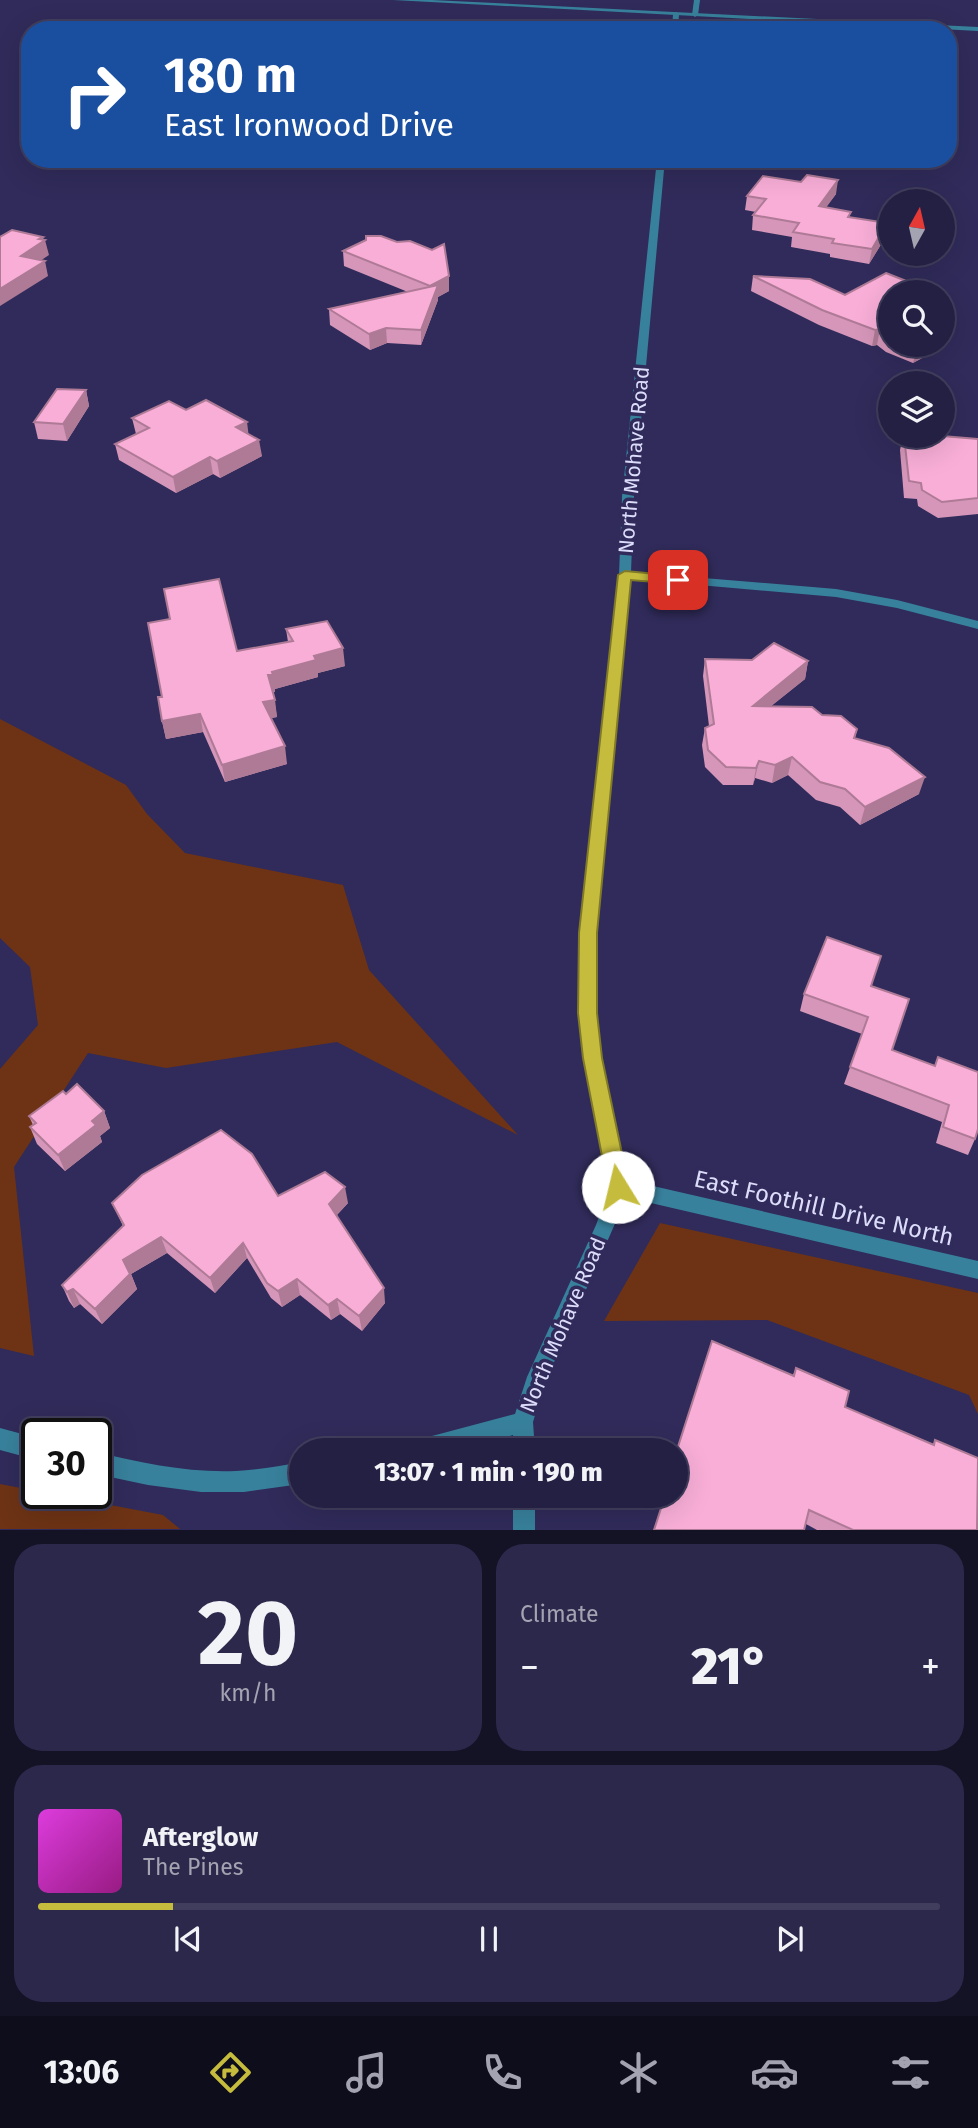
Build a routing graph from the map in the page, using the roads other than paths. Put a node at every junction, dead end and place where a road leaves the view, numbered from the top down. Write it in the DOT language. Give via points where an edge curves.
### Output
graph roads {
  1 [pos="396,0"];
  2 [pos="697,0"];
  3 [pos="676,14"];
  4 [pos="695,15"];
  5 [pos="676,21"];
  6 [pos="816,21"];
  7 [pos="957,28"];
  8 [pos="978,29"];
  9 [pos="660,168"];
  10 [pos="625,575"];
  11 [pos="978,625"];
  12 [pos="618,1187"];
  13 [pos="978,1270"];
  14 [pos="523,1422"];
  15 [pos="465,1438"];
  16 [pos="524,1438"];
  17 [pos="0,1439"];
  18 [pos="21,1445"];
  19 [pos="112,1467"];
  20 [pos="289,1475"];
  21 [pos="524,1508"];
  22 [pos="524,1530"];
  1 -- 3 [label="street"];
  2 -- 4 [label="street"];
  3 -- 4 [label="street"];
  3 -- 5 [label="street"];
  4 -- 6 [label="street"];
  7 -- 8 [label="street"];
  9 -- 10 [label="street, North Mohave Road" via="628,497"];
  10 -- 11 [label="street" via="836,593"];
  10 -- 12 [label="street, North Mohave Road" via="597,836 587,1013"];
  12 -- 13 [label="street, East Foothill Drive North"];
  12 -- 14 [label="street, North Mohave Road" via="534,1384"];
  14 -- 15 [label="street"];
  14 -- 16 [label="street, North Mohave Road"];
  17 -- 18 [label="street"];
  19 -- 20 [label="street" via="190,1480 235,1482"];
  21 -- 22 [label="street"];
}
